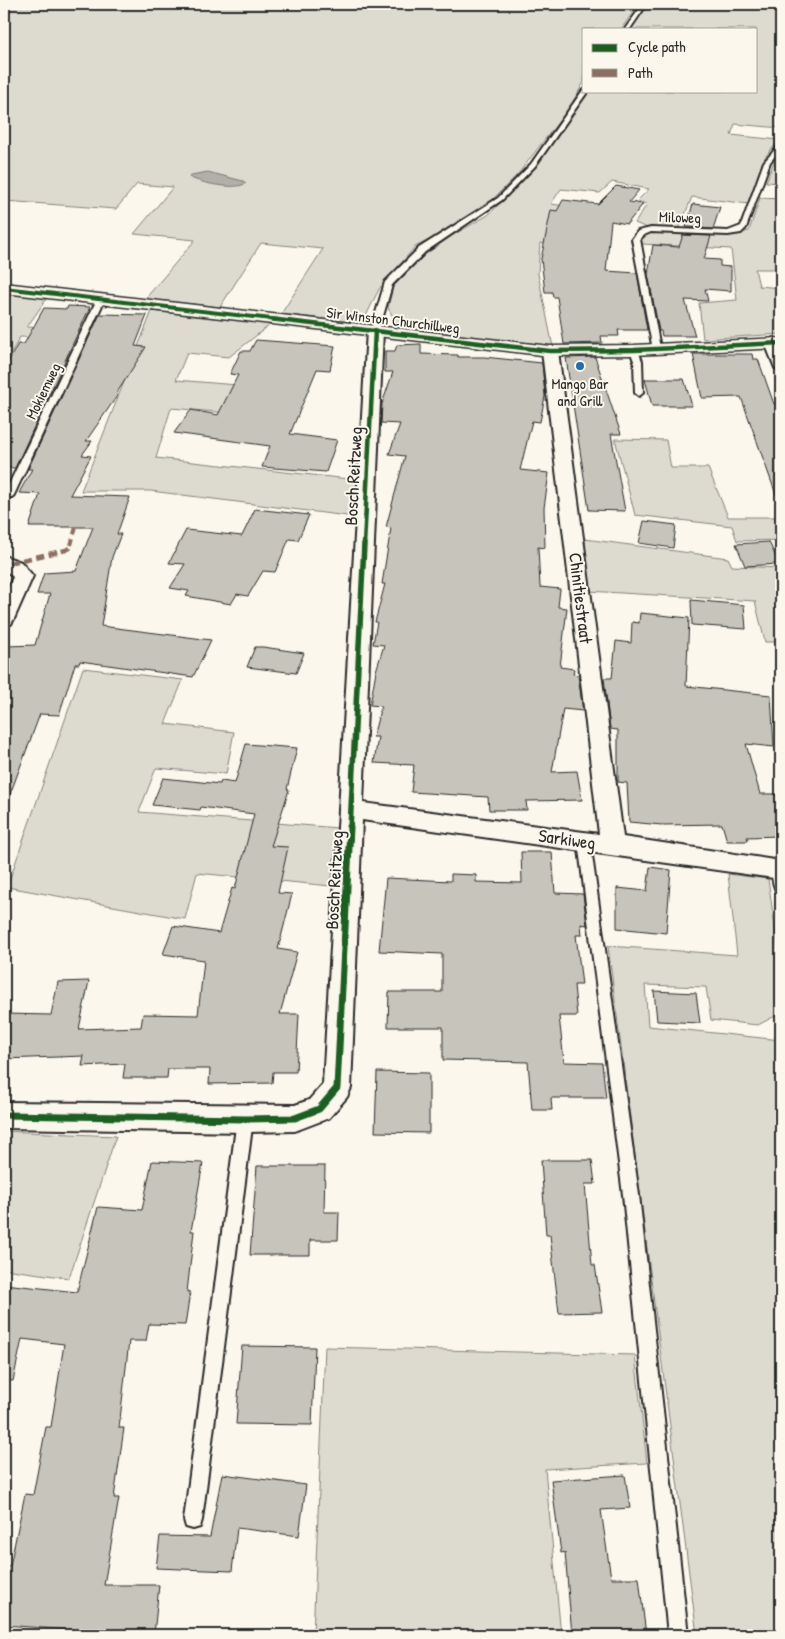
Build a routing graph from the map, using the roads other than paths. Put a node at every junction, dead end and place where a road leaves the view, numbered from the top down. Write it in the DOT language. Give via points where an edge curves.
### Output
graph roads {
  1 [pos="645,4"];
  2 [pos="628,28"];
  3 [pos="584,92"];
  4 [pos="781,144"];
  5 [pos="4,288"];
  6 [pos="101,299"];
  7 [pos="375,330"];
  8 [pos="777,343"];
  9 [pos="656,348"];
  10 [pos="634,350"];
  11 [pos="550,351"];
  12 [pos="781,365"];
  13 [pos="639,393"];
  14 [pos="9,495"];
  15 [pos="4,562"];
  16 [pos="4,619"];
  17 [pos="352,810"];
  18 [pos="584,841"];
  19 [pos="612,845"];
  20 [pos="780,875"];
  21 [pos="4,1115"];
  22 [pos="245,1119"];
  23 [pos="193,1520"];
  24 [pos="678,1635"];
  1 -- 2 [label="lane"];
  3 -- 7 [label="lane" via="532,165 500,198 422,250 388,284"];
  4 -- 9 [label="lane, Miloweg" via="767,162 744,227 738,231 651,230 641,233 636,239"];
  5 -- 6 [label="street, Sir Winston Churchillweg"];
  6 -- 7 [label="street, Sir Winston Churchillweg"];
  6 -- 14 [label="lane, Mokiemweg"];
  7 -- 11 [label="street, Sir Winston Churchillweg"];
  7 -- 17 [label="street, Bosch Reitzweg"];
  8 -- 9 [label="street, Sir Winston Churchillweg"];
  8 -- 12 [label="street"];
  9 -- 10 [label="street, Sir Winston Churchillweg"];
  10 -- 11 [label="street, Sir Winston Churchillweg"];
  10 -- 13 [label="lane" via="638,361"];
  11 -- 19 [label="street, Chinitiestraat"];
  15 -- 16 [label="street" via="14,566 23,576"];
  17 -- 18 [label="street, Sarkiweg"];
  17 -- 22 [label="street, Bosch Reitzweg" via="337,1088 318,1108 295,1118"];
  18 -- 19 [label="street, Sarkiweg"];
  18 -- 24 [label="lane" via="631,1195"];
  19 -- 20 [label="street, Sarkiweg"];
  21 -- 22 [label="street, Bosch Reitzweg"];
  22 -- 23 [label="lane"];
}
